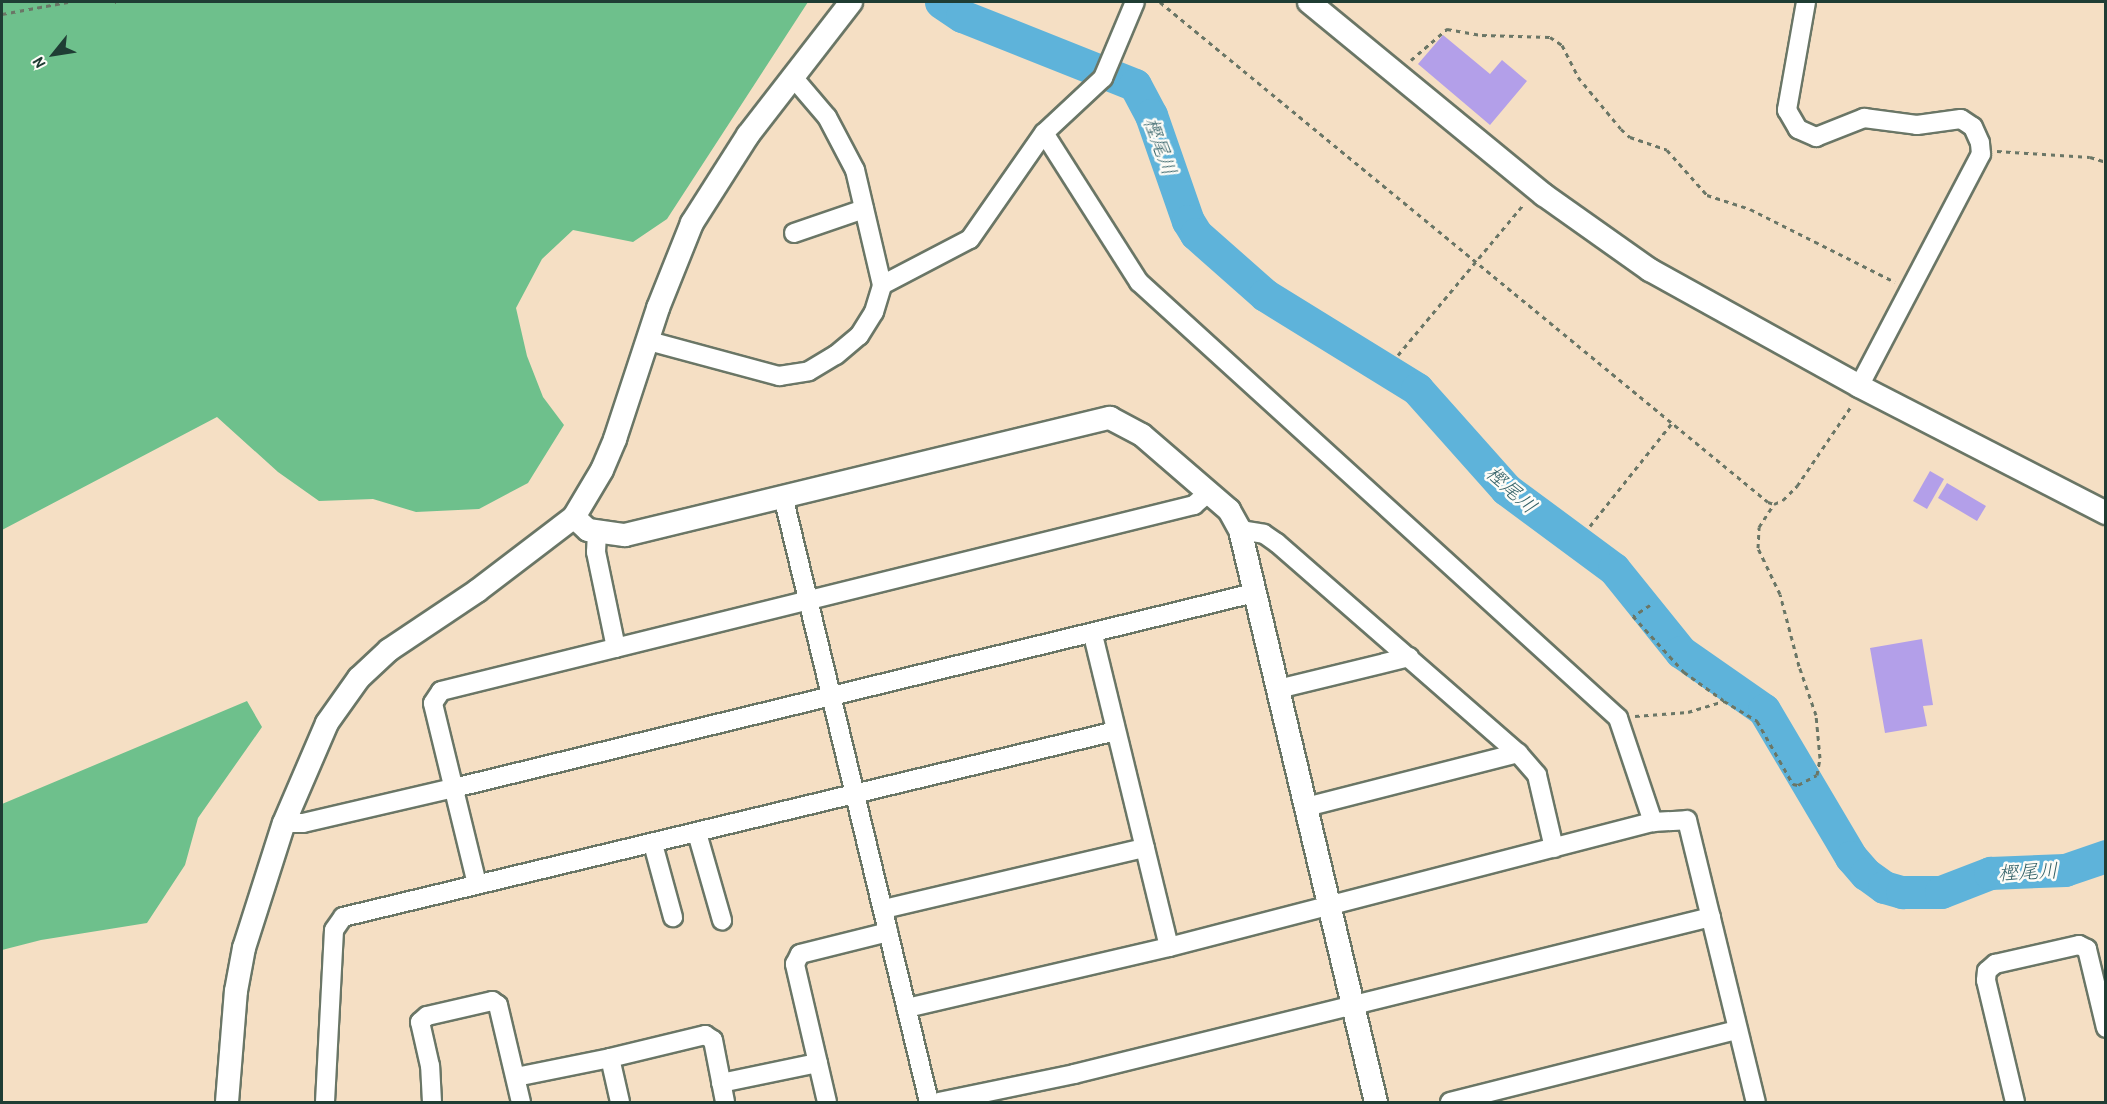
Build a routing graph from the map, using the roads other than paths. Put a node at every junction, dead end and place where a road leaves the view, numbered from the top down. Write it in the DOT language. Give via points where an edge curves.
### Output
graph roads {
  1 [pos="851,2"];
  2 [pos="1135,2"];
  3 [pos="1309,2"];
  4 [pos="1806,2"];
  5 [pos="792,76"];
  6 [pos="1044,133"];
  7 [pos="864,209"];
  8 [pos="794,233"];
  9 [pos="882,285"];
  10 [pos="650,341"];
  11 [pos="1859,386"];
  12 [pos="1209,492"];
  13 [pos="783,496"];
  14 [pos="2106,513"];
  15 [pos="574,517"];
  16 [pos="1240,530"];
  17 [pos="597,533"];
  18 [pos="1254,593"];
  19 [pos="809,600"];
  20 [pos="1093,635"];
  21 [pos="616,648"];
  22 [pos="1409,657"];
  23 [pos="1278,689"];
  24 [pos="832,697"];
  25 [pos="1116,731"];
  26 [pos="1518,753"];
  27 [pos="454,788"];
  28 [pos="855,794"];
  29 [pos="1306,807"];
  30 [pos="1653,822"];
  31 [pos="284,823"];
  32 [pos="697,833"];
  33 [pos="653,844"];
  34 [pos="1145,848"];
  35 [pos="1554,848"];
  36 [pos="477,884"];
  37 [pos="1330,903"];
  38 [pos="884,909"];
  39 [pos="673,916"];
  40 [pos="1711,917"];
  41 [pos="722,920"];
  42 [pos="888,932"];
  43 [pos="1169,947"];
  44 [pos="1353,1003"];
  45 [pos="908,1008"];
  46 [pos="2106,1028"];
  47 [pos="1737,1030"];
  48 [pos="610,1058"];
  49 [pos="818,1063"];
  50 [pos="516,1077"];
  51 [pos="721,1083"];
  52 [pos="227,1102"];
  53 [pos="325,1102"];
  54 [pos="432,1102"];
  55 [pos="521,1102"];
  56 [pos="620,1102"];
  57 [pos="725,1102"];
  58 [pos="827,1102"];
  59 [pos="929,1102"];
  60 [pos="939,1102"];
  61 [pos="1376,1102"];
  62 [pos="1450,1102"];
  63 [pos="1756,1102"];
  64 [pos="2015,1102"];
  1 -- 5 [label="street"];
  2 -- 6 [label="street" via="1103,78"];
  3 -- 11 [label="street" via="1536,189 1650,270"];
  4 -- 11 [label="street" via="1787,110 1798,129 1816,137 1864,118 1917,125 1961,119 1973,128 1981,150"];
  5 -- 7 [label="street" via="827,117 855,170"];
  5 -- 10 [label="street" via="726,165 692,223 658,308"];
  6 -- 9 [label="street" via="970,239"];
  6 -- 30 [label="street" via="1139,282 1618,718"];
  7 -- 8 [label="street"];
  7 -- 9 [label="street"];
  9 -- 10 [label="street" via="874,312 859,336 809,371 779,376"];
  10 -- 15 [label="street" via="602,470"];
  11 -- 14 [label="street"];
  12 -- 13 [label="street" via="1142,435 1110,418"];
  12 -- 16 [label="street" via="1233,516"];
  12 -- 19 [label="street" via="1194,505"];
  13 -- 17 [label="street" via="625,535"];
  13 -- 19 [label="street"];
  15 -- 17 [label="street"];
  15 -- 31 [label="street" via="477,591 389,650 359,678 327,723"];
  16 -- 18 [label="street"];
  16 -- 22 [label="street" via="1264,534 1277,543"];
  17 -- 21 [label="street" via="596,552"];
  18 -- 20 [label="street"];
  18 -- 23 [label="street"];
  19 -- 21 [label="street"];
  19 -- 24 [label="street"];
  20 -- 24 [label="street"];
  20 -- 25 [label="street"];
  21 -- 27 [label="street" via="441,691 433,703"];
  22 -- 23 [label="street"];
  22 -- 26 [label="street"];
  23 -- 29 [label="street"];
  24 -- 27 [label="street"];
  24 -- 28 [label="street"];
  25 -- 28 [label="street"];
  25 -- 34 [label="street"];
  26 -- 29 [label="street"];
  26 -- 35 [label="street" via="1537,775"];
  27 -- 31 [label="street" via="303,823"];
  27 -- 36 [label="street"];
  28 -- 32 [label="street"];
  28 -- 38 [label="street"];
  29 -- 37 [label="street"];
  30 -- 35 [label="street"];
  30 -- 40 [label="street" via="1687,820"];
  31 -- 52 [label="street" via="244,948 236,991"];
  32 -- 33 [label="street"];
  32 -- 41 [label="street"];
  33 -- 36 [label="street"];
  33 -- 39 [label="street"];
  34 -- 38 [label="street"];
  34 -- 43 [label="street"];
  35 -- 37 [label="street"];
  36 -- 53 [label="street" via="337,921"];
  37 -- 43 [label="street"];
  37 -- 44 [label="street"];
  38 -- 42 [label="street"];
  40 -- 44 [label="street"];
  40 -- 47 [label="street"];
  42 -- 45 [label="street"];
  42 -- 49 [label="street" via="800,954 797,958 795,964"];
  43 -- 45 [label="street"];
  44 -- 60 [label="street" via="1074,1074"];
  44 -- 61 [label="street"];
  45 -- 59 [label="street"];
  46 -- 64 [label="street" via="2087,949 2079,945 1995,964 1987,971 1986,980"];
  47 -- 62 [label="street"];
  47 -- 63 [label="street"];
  48 -- 50 [label="street"];
  48 -- 51 [label="street" via="705,1035 712,1040"];
  48 -- 56 [label="street"];
  49 -- 51 [label="street"];
  49 -- 58 [label="street"];
  50 -- 54 [label="street" via="498,1005 492,1001 427,1016 420,1022 430,1066"];
  50 -- 55 [label="street"];
  51 -- 57 [label="street"];
}
